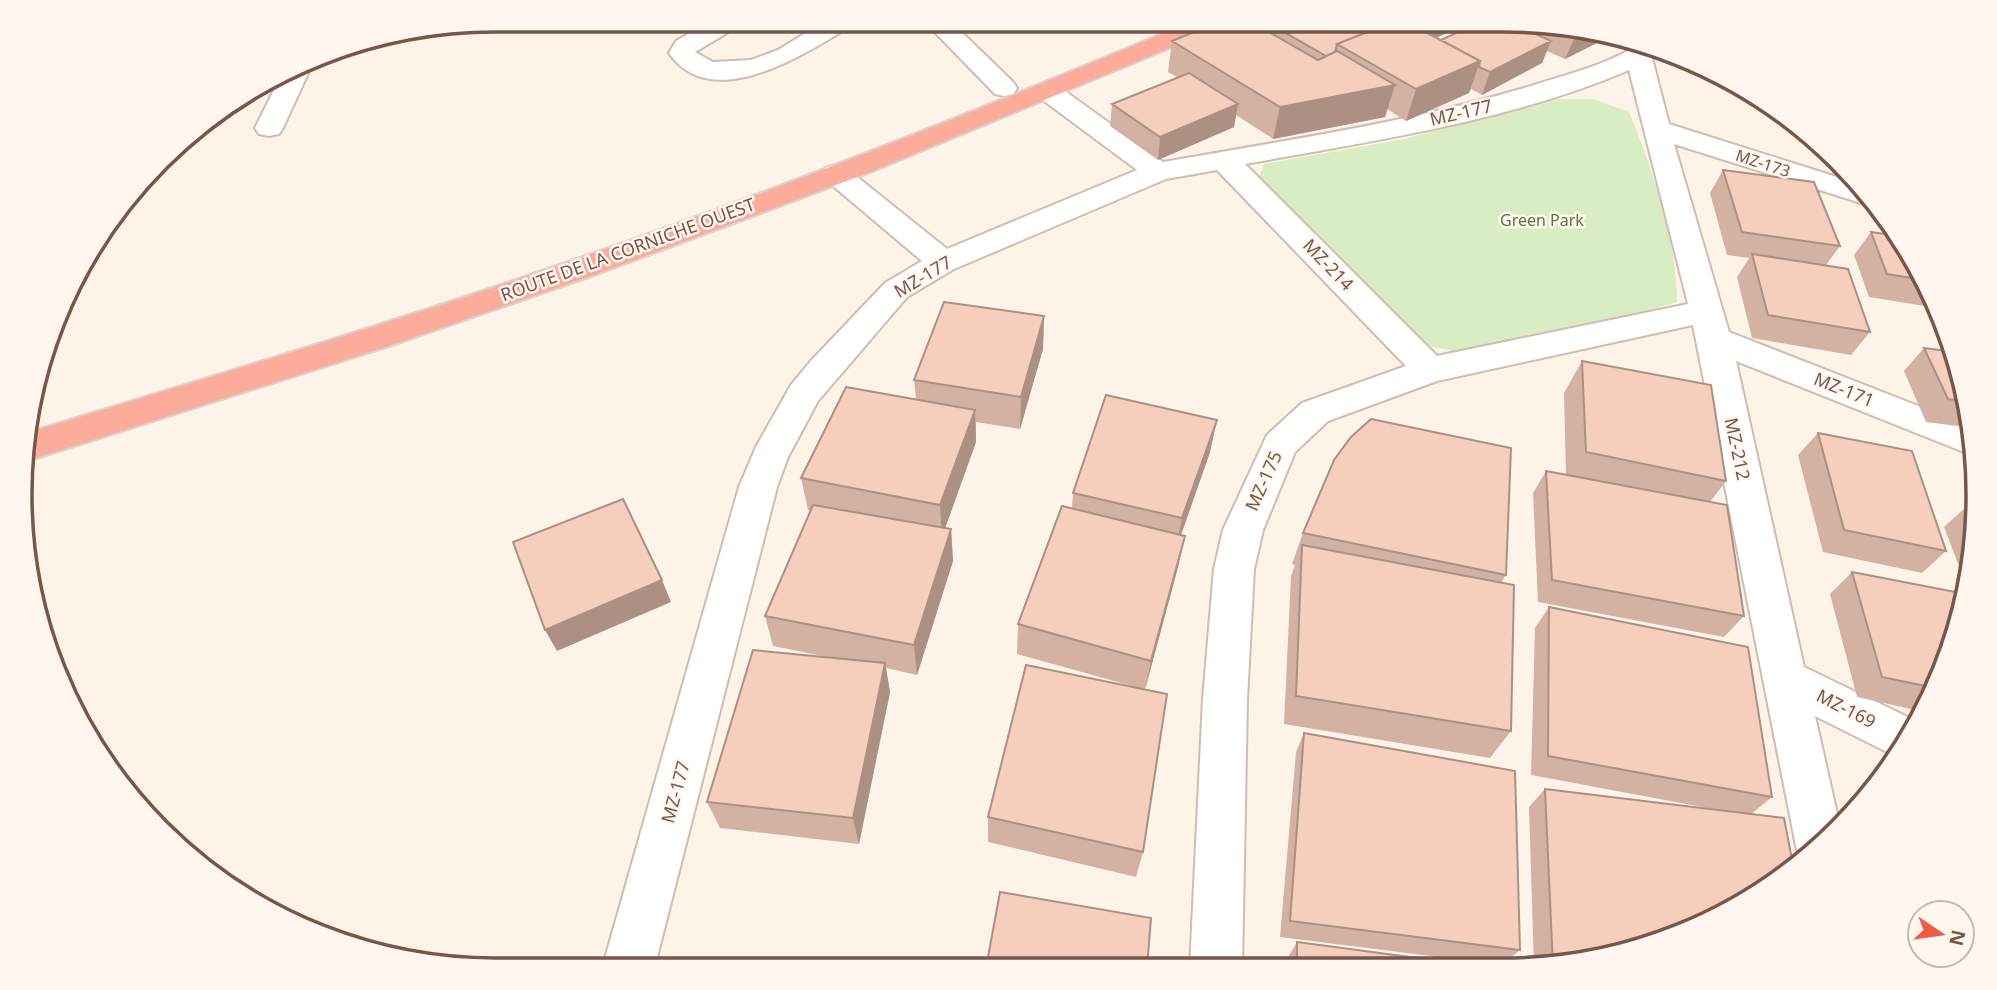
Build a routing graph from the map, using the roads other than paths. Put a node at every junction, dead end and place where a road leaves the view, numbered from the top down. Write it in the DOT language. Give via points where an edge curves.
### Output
graph roads {
  1 [pos="710,32"];
  2 [pos="824,32"];
  3 [pos="947,32"];
  4 [pos="1133,32"];
  5 [pos="1188,32"];
  6 [pos="1642,53"];
  7 [pos="1647,55"];
  8 [pos="293,78"];
  9 [pos="1004,88"];
  10 [pos="1049,92"];
  11 [pos="269,128"];
  12 [pos="1656,129"];
  13 [pos="1225,161"];
  14 [pos="1158,172"];
  15 [pos="836,174"];
  16 [pos="1852,191"];
  17 [pos="943,261"];
  18 [pos="1710,325"];
  19 [pos="1430,370"];
  20 [pos="38,416"];
  21 [pos="1962,437"];
  22 [pos="34,445"];
  23 [pos="1785,679"];
  24 [pos="1898,735"];
  25 [pos="1818,834"];
  26 [pos="631,958"];
  27 [pos="1216,958"];
  1 -- 2 [label="street" via="685,46 682,54 689,64 723,72 778,59"];
  3 -- 9 [label="street"];
  4 -- 9 [label="highway, ROUTE DE LA CORNICHE OUEST"];
  5 -- 10 [label="highway, ROUTE DE LA CORNICHE OUEST"];
  6 -- 13 [label="street, MZ-177" via="1602,72 1493,106"];
  7 -- 12 [label="street, MZ-212"];
  8 -- 11 [label="street"];
  9 -- 20 [label="highway, ROUTE DE LA CORNICHE OUEST" via="561,250"];
  10 -- 14 [label="street"];
  10 -- 15 [label="highway, ROUTE DE LA CORNICHE OUEST"];
  12 -- 16 [label="street, MZ-173"];
  12 -- 18 [label="street, MZ-212"];
  13 -- 14 [label="street, MZ-177"];
  13 -- 19 [label="street, MZ-214"];
  14 -- 17 [label="street, MZ-177"];
  15 -- 17 [label="street"];
  15 -- 22 [label="highway, ROUTE DE LA CORNICHE OUEST" via="490,301"];
  17 -- 26 [label="street, MZ-177" via="896,290 822,371 769,457"];
  18 -- 19 [label="street, MZ-175"];
  18 -- 21 [label="street, MZ-171"];
  18 -- 23 [label="street, MZ-212"];
  19 -- 27 [label="street, MZ-175" via="1315,412 1280,445 1243,530 1234,569 1225,699"];
  23 -- 24 [label="street, MZ-169"];
  23 -- 25 [label="street, MZ-212"];
}
